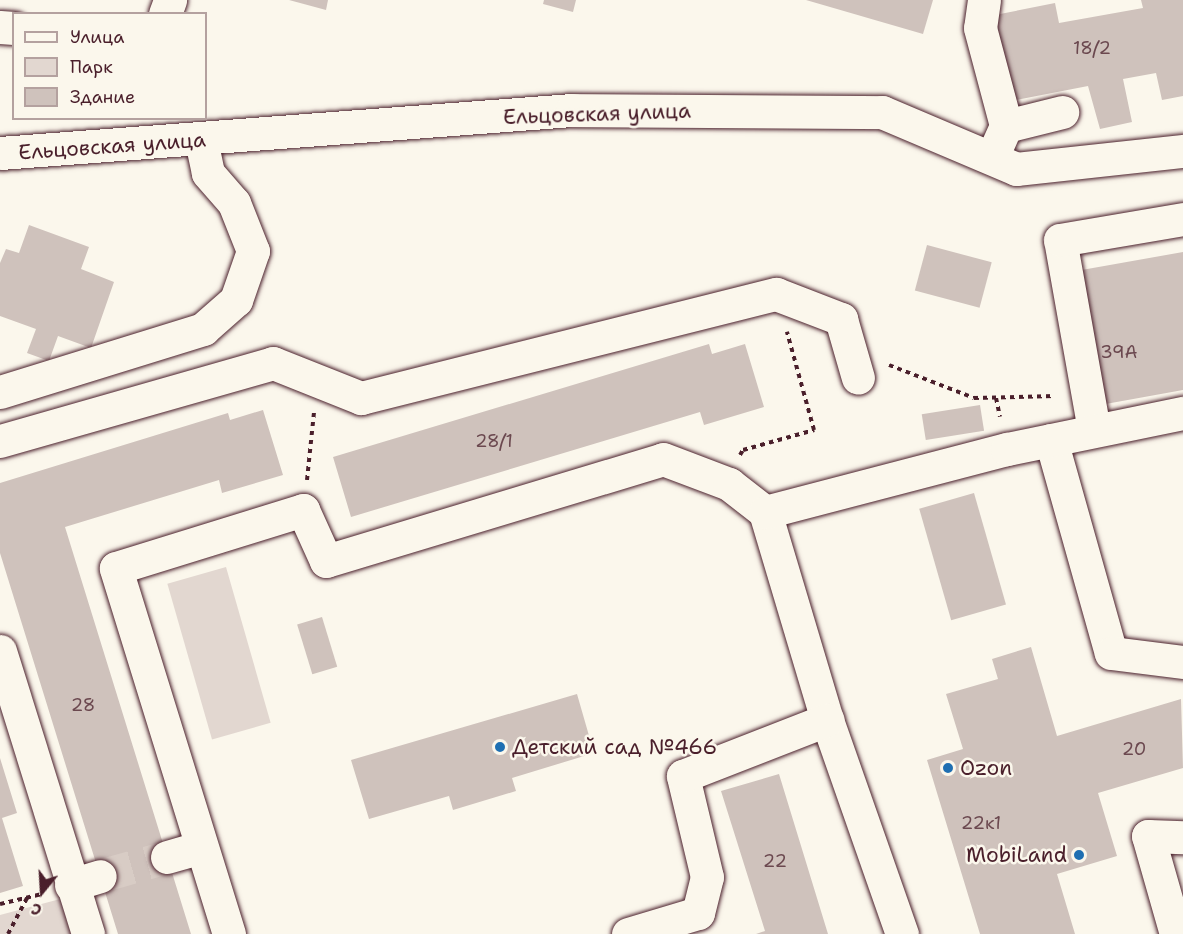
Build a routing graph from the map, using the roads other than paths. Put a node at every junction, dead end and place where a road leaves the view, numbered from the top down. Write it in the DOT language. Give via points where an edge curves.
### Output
graph roads {
  1 [pos="984,0"];
  2 [pos="1062,112"];
  3 [pos="1006,126"];
  4 [pos="143,131"];
  5 [pos="201,140"];
  6 [pos="1183,151"];
  7 [pos="0,153"];
  8 [pos="991,158"];
  9 [pos="1183,219"];
  10 [pos="854,363"];
  11 [pos="0,392"];
  12 [pos="1183,414"];
  13 [pos="1094,430"];
  14 [pos="1050,440"];
  15 [pos="0,441"];
  16 [pos="765,513"];
  17 [pos="0,651"];
  18 [pos="1183,662"];
  19 [pos="827,720"];
  20 [pos="1183,837"];
  21 [pos="200,848"];
  22 [pos="167,857"];
  23 [pos="88,934"];
  24 [pos="229,934"];
  25 [pos="628,934"];
  26 [pos="902,934"];
  27 [pos="1176,934"];
  1 -- 3 [label="street" via="980,28"];
  2 -- 3 [label="street"];
  3 -- 8 [label="street"];
  4 -- 5 [label="street, Ельцовская улица"];
  4 -- 7 [label="street, Ельцовская улица"];
  5 -- 8 [label="street, Ельцовская улица" via="572,110 882,112"];
  5 -- 11 [label="street" via="208,173 234,203 253,251 236,300 203,329"];
  6 -- 8 [label="street, Ельцовская улица" via="1016,169"];
  9 -- 13 [label="street" via="1060,240"];
  10 -- 15 [label="street" via="842,319 776,294 361,398 273,363"];
  12 -- 13 [label="street"];
  13 -- 14 [label="street"];
  14 -- 16 [label="street"];
  14 -- 18 [label="street" via="1110,653"];
  16 -- 19 [label="street"];
  16 -- 21 [label="street" via="729,484 663,459 326,561 303,510 116,568"];
  17 -- 23 [label="street" via="86,881"];
  19 -- 25 [label="street" via="683,776 707,877 698,913"];
  19 -- 26 [label="street"];
  20 -- 27 [label="street" via="1148,836"];
  21 -- 22 [label="street"];
  21 -- 24 [label="street"];
}
